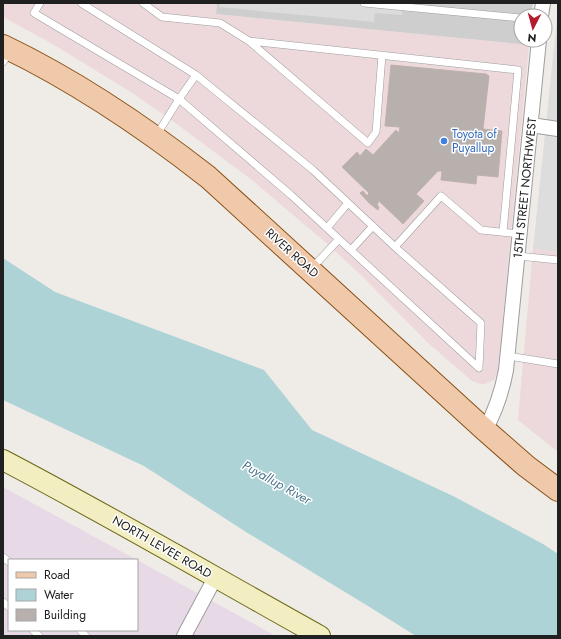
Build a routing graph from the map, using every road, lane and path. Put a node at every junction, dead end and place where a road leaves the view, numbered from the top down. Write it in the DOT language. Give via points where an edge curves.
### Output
graph roads {
  1 [pos="40,3"];
  2 [pos="81,3"];
  3 [pos="143,3"];
  4 [pos="364,3"];
  5 [pos="513,17"];
  6 [pos="250,41"];
  7 [pos="538,48"];
  8 [pos="6,53"];
  9 [pos="382,56"];
  10 [pos="196,75"];
  11 [pos="179,99"];
  12 [pos="530,126"];
  13 [pos="558,129"];
  14 [pos="155,138"];
  15 [pos="348,202"];
  16 [pos="373,226"];
  17 [pos="326,228"];
  18 [pos="503,232"];
  19 [pos="520,234"];
  20 [pos="339,239"];
  21 [pos="395,247"];
  22 [pos="351,250"];
  23 [pos="518,256"];
  24 [pos="558,260"];
  25 [pos="311,270"];
  26 [pos="508,356"];
  27 [pos="558,364"];
  28 [pos="485,430"];
  29 [pos="3,460"];
  30 [pos="558,490"];
  31 [pos="215,578"];
  32 [pos="184,636"];
  33 [pos="320,636"];
  1 -- 11 [label="lane" via="34,13"];
  2 -- 10 [label="lane"];
  3 -- 6 [label="lane" via="162,17 220,22"];
  4 -- 5 [label="lane"];
  6 -- 9 [label="lane"];
  6 -- 9 [label="lane" via="368,143 376,132"];
  7 -- 12 [label="street, 15TH STREET NORTHWEST"];
  8 -- 14 [label="main road, RIVER ROAD" via="90,94"];
  9 -- 18 [label="lane" via="518,70"];
  10 -- 11 [label="lane"];
  10 -- 15 [label="lane" via="313,170"];
  11 -- 14 [label="lane"];
  11 -- 17 [label="lane"];
  12 -- 13 [label="street"];
  12 -- 19 [label="street, 15TH STREET NORTHWEST"];
  14 -- 25 [label="main road, RIVER ROAD" via="208,177"];
  15 -- 16 [label="lane"];
  15 -- 17 [label="lane"];
  16 -- 21 [label="lane"];
  16 -- 22 [label="lane"];
  17 -- 20 [label="lane"];
  18 -- 19 [label="lane"];
  18 -- 21 [label="lane" via="481,230 441,196"];
  19 -- 23 [label="street, 15TH STREET NORTHWEST"];
  20 -- 22 [label="lane"];
  20 -- 25 [label="lane"];
  21 -- 22 [label="lane" via="482,323 479,368"];
  23 -- 24 [label="lane"];
  23 -- 26 [label="street, 15TH STREET NORTHWEST"];
  25 -- 28 [label="main road, RIVER ROAD"];
  26 -- 27 [label="lane"];
  26 -- 28 [label="street, 15TH STREET NORTHWEST" via="503,390"];
  28 -- 30 [label="main road, RIVER ROAD"];
  29 -- 31 [label="street, NORTH LEVEE ROAD" via="79,500"];
  31 -- 32 [label="street"];
  31 -- 33 [label="street, NORTH LEVEE ROAD"];
}
